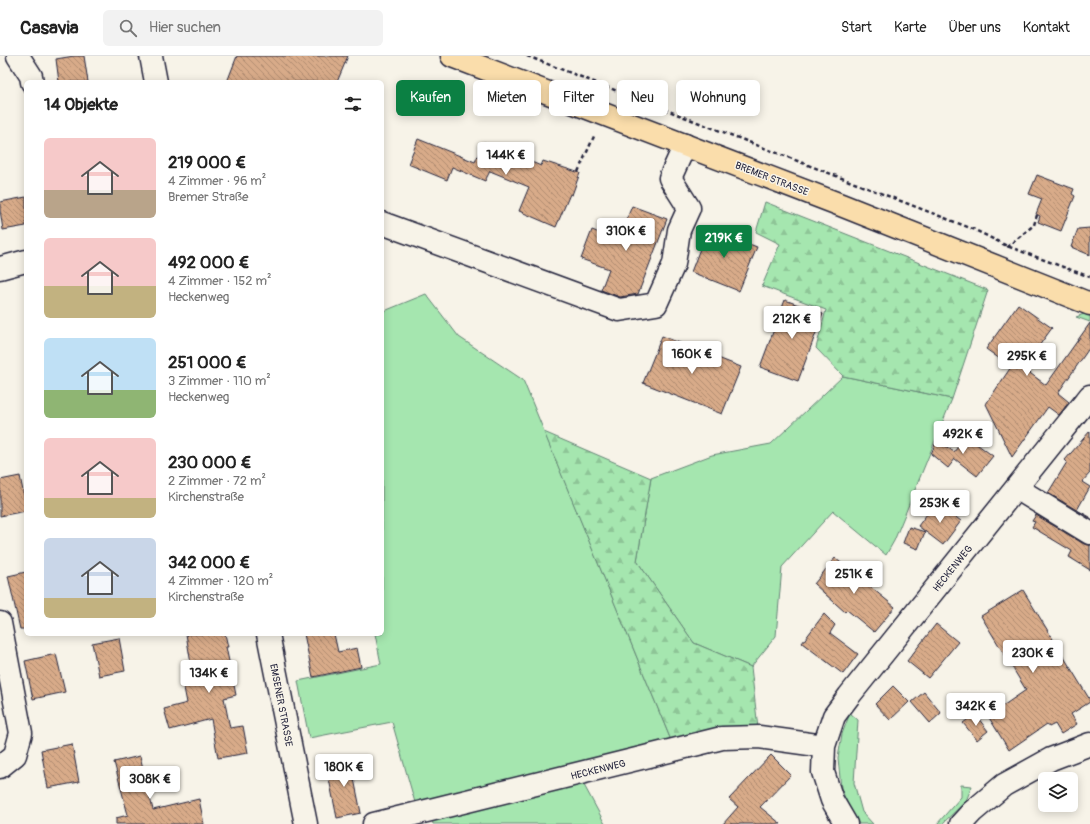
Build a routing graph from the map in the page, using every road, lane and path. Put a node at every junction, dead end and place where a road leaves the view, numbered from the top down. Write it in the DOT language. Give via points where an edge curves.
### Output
graph roads {
  1 [pos="18,56"];
  2 [pos="151,56"];
  3 [pos="452,56"];
  4 [pos="526,56"];
  5 [pos="32,80"];
  6 [pos="156,80"];
  7 [pos="595,134"];
  8 [pos="685,145"];
  9 [pos="578,172"];
  10 [pos="1037,215"];
  11 [pos="384,224"];
  12 [pos="1008,246"];
  13 [pos="24,262"];
  14 [pos="0,268"];
  15 [pos="999,268"];
  16 [pos="1090,277"];
  17 [pos="1090,304"];
  18 [pos="1090,396"];
  19 [pos="1016,488"];
  20 [pos="1090,533"];
  21 [pos="0,623"];
  22 [pos="268,636"];
  23 [pos="1090,744"];
  24 [pos="824,746"];
  25 [pos="0,767"];
  26 [pos="306,824"];
  27 [pos="374,824"];
  28 [pos="846,824"];
  29 [pos="961,824"];
  1 -- 5 [label="street"];
  2 -- 6 [label="street"];
  3 -- 8 [label="main road, BREMER STRASSE"];
  4 -- 12 [label="path" via="973,230"];
  7 -- 9 [label="path"];
  8 -- 11 [label="street" via="670,178 689,208 679,230 674,264 656,304 619,310"];
  8 -- 15 [label="main road, BREMER STRASSE"];
  10 -- 12 [label="path" via="1034,225"];
  12 -- 15 [label="path"];
  12 -- 16 [label="path"];
  13 -- 14 [label="street"];
  15 -- 17 [label="main road, BREMER STRASSE"];
  18 -- 19 [label="street, HECKENWEG"];
  19 -- 20 [label="street"];
  19 -- 24 [label="street, HECKENWEG" via="848,696 834,716"];
  21 -- 25 [label="street" via="21,732 15,755"];
  22 -- 26 [label="street, EMSENER STRASSE"];
  23 -- 29 [label="street" via="1051,759 1004,785"];
  24 -- 27 [label="street, HECKENWEG" via="759,737 722,738"];
  24 -- 28 [label="street, HECKENWEG" via="823,772 832,800"];
}
